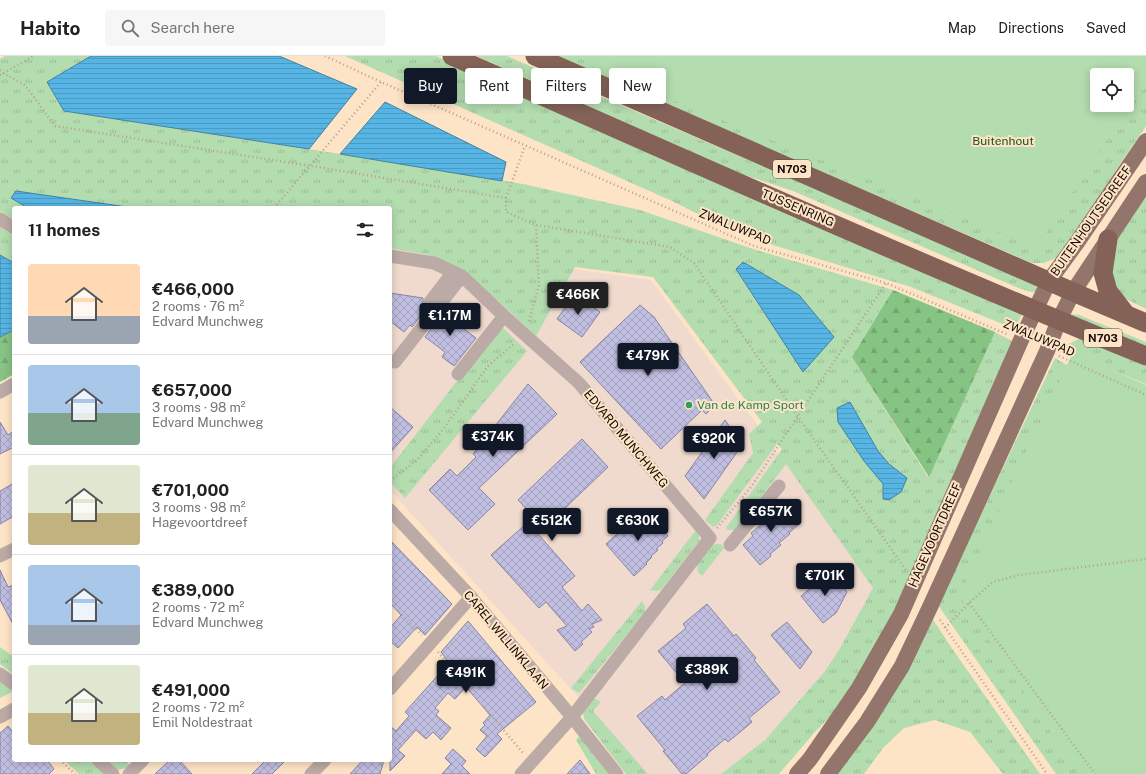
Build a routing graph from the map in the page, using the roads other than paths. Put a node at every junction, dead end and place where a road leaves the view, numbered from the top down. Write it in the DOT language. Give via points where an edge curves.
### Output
graph roads {
  1 [pos="452,56"];
  2 [pos="536,56"];
  3 [pos="1146,141"];
  4 [pos="1146,182"];
  5 [pos="0,219"];
  6 [pos="12,227"];
  7 [pos="1108,239"];
  8 [pos="392,256"];
  9 [pos="457,274"];
  10 [pos="1049,281"];
  11 [pos="1073,292"];
  12 [pos="1035,310"];
  13 [pos="504,316"];
  14 [pos="1128,316"];
  15 [pos="1059,320"];
  16 [pos="1146,323"];
  17 [pos="1146,356"];
  18 [pos="392,358"];
  19 [pos="458,374"];
  20 [pos="12,385"];
  21 [pos="0,392"];
  22 [pos="779,486"];
  23 [pos="392,512"];
  24 [pos="730,545"];
  25 [pos="12,549"];
  26 [pos="0,556"];
  27 [pos="471,597"];
  28 [pos="0,674"];
  29 [pos="12,683"];
  30 [pos="392,687"];
  31 [pos="12,710"];
  32 [pos="0,717"];
  33 [pos="572,718"];
  34 [pos="100,762"];
  35 [pos="141,762"];
  36 [pos="323,762"];
  37 [pos="113,774"];
  38 [pos="129,774"];
  39 [pos="311,774"];
  40 [pos="521,774"];
  41 [pos="617,774"];
  42 [pos="797,774"];
  43 [pos="828,774"];
  1 -- 12 [label="highway, TUSSENRING / N703"];
  2 -- 10 [label="highway, N703"];
  3 -- 10 [label="main road, BUITENHOUTSEDREEF"];
  4 -- 7 [label="main road, BUITENHOUTSEDREEF"];
  5 -- 6 [label="street"];
  7 -- 11 [label="main road, BUITENHOUTSEDREEF"];
  7 -- 14 [label="highway" via="1103,274 1108,291"];
  8 -- 9 [label="street, EDVARD MUNCHWEG" via="434,263"];
  9 -- 13 [label="street, EDVARD MUNCHWEG"];
  9 -- 18 [label="street"];
  10 -- 11 [label="highway, N703"];
  10 -- 12 [label="main road, HAGEVOORTDREEF"];
  11 -- 14 [label="highway, N703"];
  11 -- 15 [label="main road, BUITENHOUTSEDREEF"];
  12 -- 15 [label="highway, TUSSENRING / N703"];
  12 -- 42 [label="main road, HAGEVOORTDREEF" via="901,614 858,688"];
  13 -- 19 [label="street"];
  13 -- 33 [label="street, EDVARD MUNCHWEG" via="579,383 710,538"];
  14 -- 16 [label="highway, N703"];
  15 -- 17 [label="highway, TUSSENRING / N703"];
  15 -- 43 [label="main road, HAGEVOORTDREEF" via="930,607 898,672 867,722"];
  20 -- 21 [label="street"];
  22 -- 24 [label="street"];
  23 -- 27 [label="street, CAREL WILLINKLAAN"];
  25 -- 26 [label="street"];
  27 -- 30 [label="street"];
  27 -- 33 [label="street, CAREL WILLINKLAAN"];
  28 -- 29 [label="street"];
  31 -- 32 [label="street"];
  33 -- 40 [label="street"];
  33 -- 41 [label="street, CAREL WILLINKLAAN"];
  34 -- 37 [label="street"];
  35 -- 38 [label="street"];
  36 -- 39 [label="street"];
}
